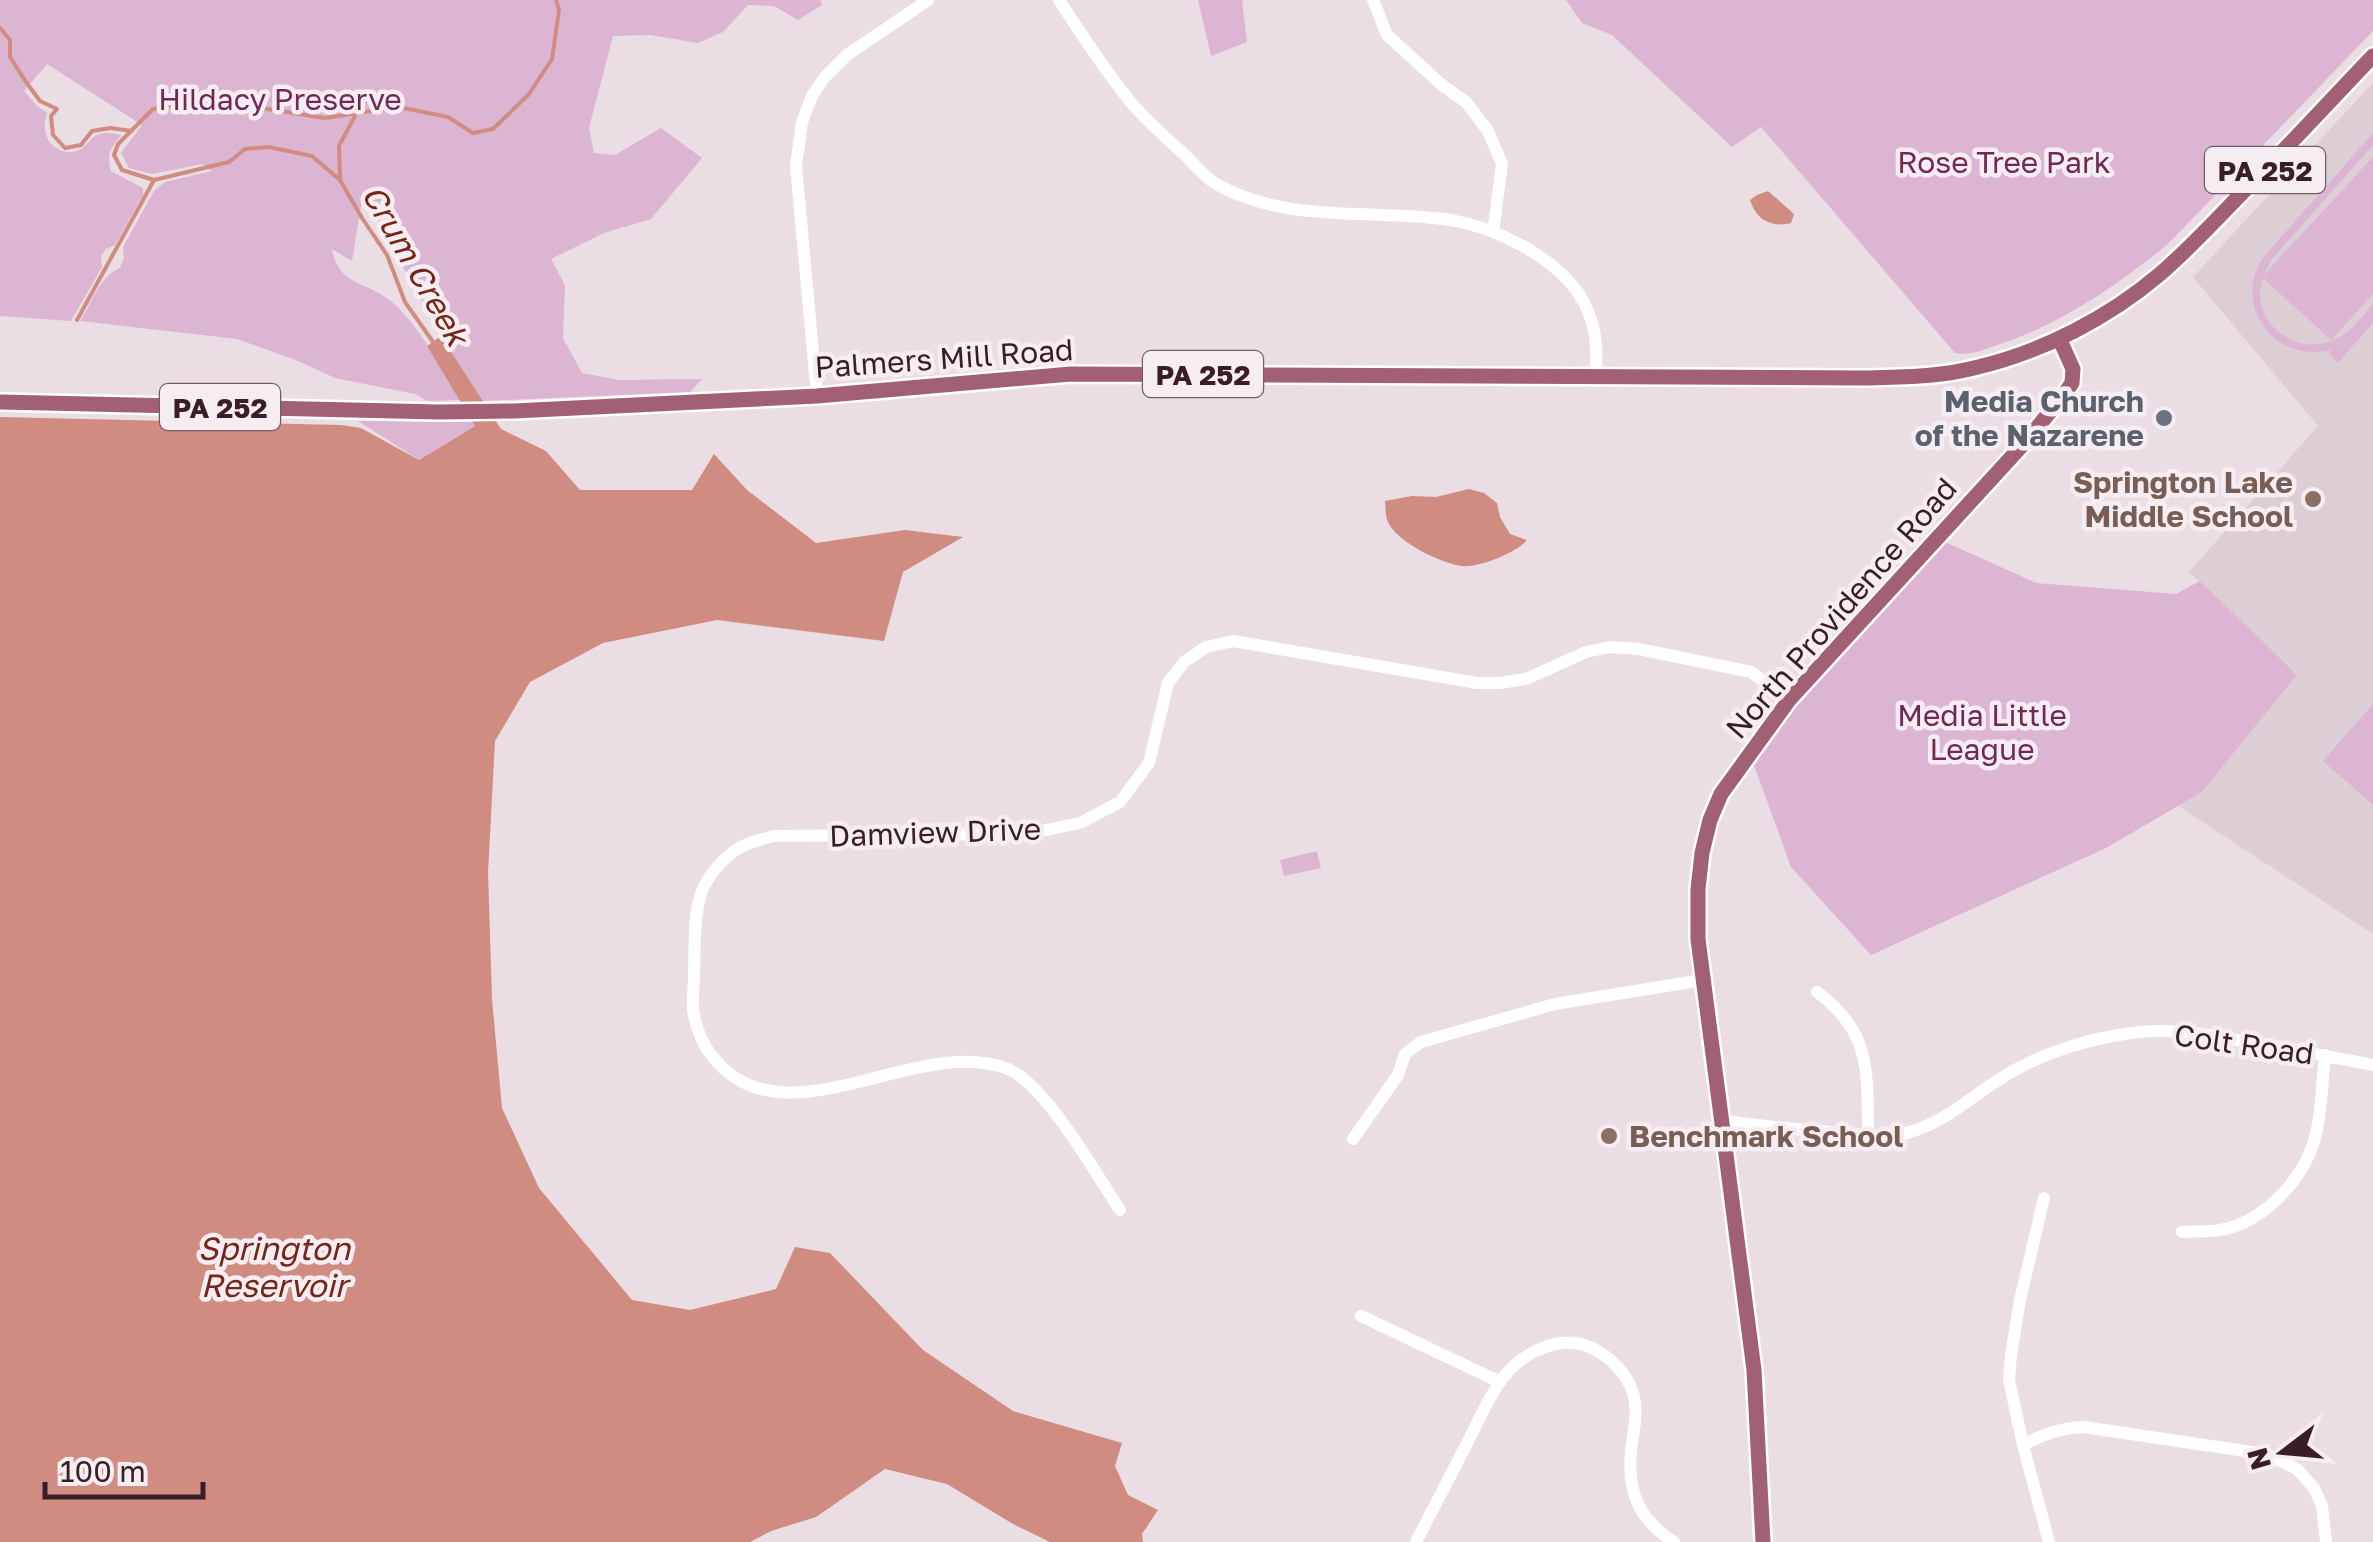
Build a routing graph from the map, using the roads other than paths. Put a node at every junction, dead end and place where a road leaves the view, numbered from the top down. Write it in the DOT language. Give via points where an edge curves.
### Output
graph roads {
  1 [pos="928,0"];
  2 [pos="1059,0"];
  3 [pos="1374,0"];
  4 [pos="2373,56"];
  5 [pos="1493,232"];
  6 [pos="2058,338"];
  7 [pos="1596,376"];
  8 [pos="818,396"];
  9 [pos="0,402"];
  10 [pos="1789,700"];
  11 [pos="1703,980"];
  12 [pos="1817,992"];
  13 [pos="2325,1056"];
  14 [pos="2373,1066"];
  15 [pos="1720,1120"];
  16 [pos="1868,1134"];
  17 [pos="1353,1139"];
  18 [pos="2044,1198"];
  19 [pos="1120,1210"];
  20 [pos="2182,1232"];
  21 [pos="1361,1316"];
  22 [pos="1500,1382"];
  23 [pos="2023,1445"];
  24 [pos="1416,1542"];
  25 [pos="1674,1542"];
  26 [pos="1763,1542"];
  27 [pos="2048,1542"];
  28 [pos="2326,1542"];
  1 -- 8 [label="street" via="847,55 824,78 802,122 796,166"];
  2 -- 5 [label="street" via="1131,103 1215,184 1260,203 1311,213 1451,220"];
  3 -- 5 [label="street" via="1387,35 1466,102 1488,131 1502,164"];
  4 -- 6 [label="main road, PA 252" via="2171,264 2110,310"];
  5 -- 7 [label="street" via="1538,254 1572,284 1594,328"];
  6 -- 7 [label="main road, Palmers Mill Road / PA 252" via="1947,373"];
  6 -- 10 [label="main road, North Providence Road" via="2073,370 2065,393"];
  7 -- 8 [label="main road, Palmers Mill Road / PA 252" via="1071,374"];
  8 -- 9 [label="main road, Palmers Mill Road / PA 252" via="440,412"];
  10 -- 11 [label="main road, North Providence Road" via="1721,794 1710,820 1698,889"];
  10 -- 19 [label="street, Damview Drive" via="1752,672 1639,649 1586,652 1526,678 1477,683 1233,641 1206,647 1184,662 1168,683 1148,763 1120,802 1080,822 1027,834 774,836 725,858 700,894 693,1012 702,1044 724,1069 787,1093 932,1065 975,1062 1008,1070 1034,1086"];
  11 -- 15 [label="main road, North Providence Road"];
  11 -- 17 [label="street" via="1555,1004 1422,1042 1405,1054"];
  12 -- 16 [label="street" via="1856,1032 1865,1057"];
  13 -- 14 [label="street, Colt Road"];
  13 -- 16 [label="street, Colt Road" via="2199,1034 2141,1032 2094,1040 2008,1074 1908,1134"];
  13 -- 20 [label="street" via="2317,1133 2292,1182 2248,1219 2223,1230"];
  15 -- 16 [label="street, Colt Road"];
  15 -- 26 [label="main road, North Providence Road" via="1754,1370"];
  18 -- 23 [label="street" via="2010,1354"];
  21 -- 22 [label="street"];
  22 -- 24 [label="street"];
  22 -- 25 [label="street" via="1529,1354 1557,1342 1608,1356 1634,1396 1630,1455 1638,1507"];
  23 -- 27 [label="street"];
  23 -- 28 [label="street" via="2084,1427 2265,1454 2297,1469 2314,1488"];
}
